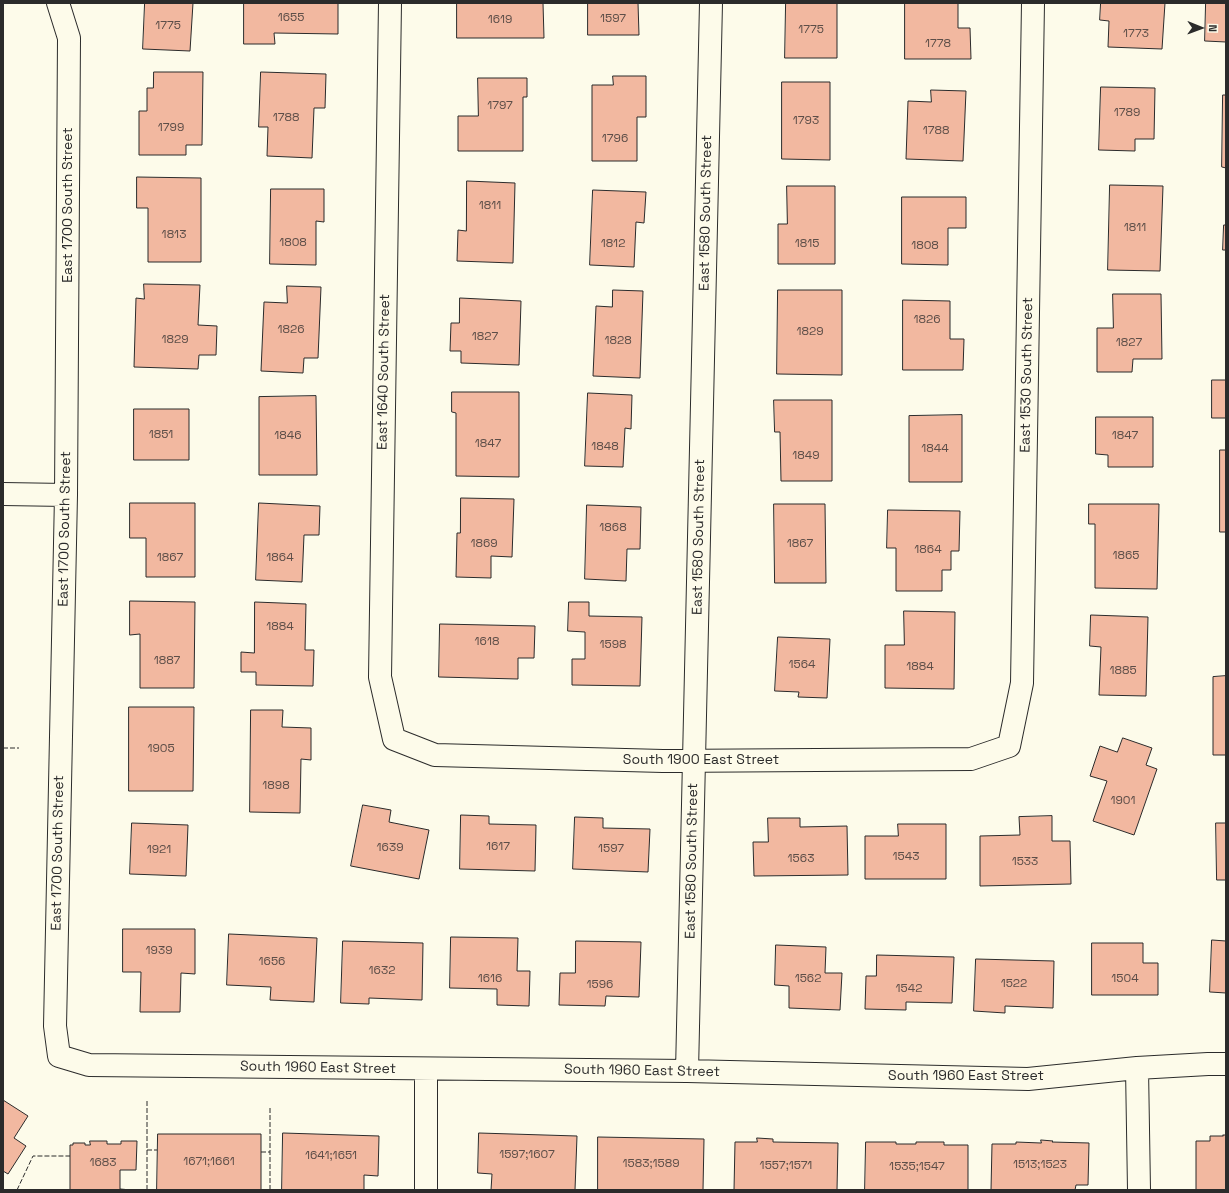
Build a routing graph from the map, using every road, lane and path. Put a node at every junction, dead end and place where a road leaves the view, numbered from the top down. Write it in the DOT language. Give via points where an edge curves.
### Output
graph roads {
  1 [pos="58,3"];
  2 [pos="390,3"];
  3 [pos="711,3"];
  4 [pos="1033,3"];
  5 [pos="3,494"];
  6 [pos="66,494"];
  7 [pos="394,739"];
  8 [pos="1009,746"];
  9 [pos="694,761"];
  10 [pos="58,1056"];
  11 [pos="1226,1064"];
  12 [pos="1137,1068"];
  13 [pos="426,1069"];
  14 [pos="687,1071"];
  15 [pos="426,1190"];
  16 [pos="1139,1190"];
  1 -- 6 [label="street, East 1700 South Street" via="69,38"];
  2 -- 7 [label="street, East 1640 South Street" via="380,676"];
  3 -- 9 [label="street, East 1580 South Street"];
  4 -- 8 [label="street, East 1530 South Street" via="1022,683"];
  5 -- 6 [label="street"];
  6 -- 10 [label="street, East 1700 South Street" via="55,1026"];
  7 -- 9 [label="street, South 1900 East Street" via="435,755"];
  8 -- 9 [label="street, South 1900 East Street" via="971,759"];
  9 -- 14 [label="street, East 1580 South Street"];
  10 -- 13 [label="street, South 1960 East Street" via="89,1065"];
  11 -- 12 [label="street, South 1960 East Street"];
  12 -- 14 [label="street, South 1960 East Street" via="1028,1079"];
  12 -- 16 [label="street"];
  13 -- 14 [label="street, South 1960 East Street"];
  13 -- 15 [label="street"];
}
